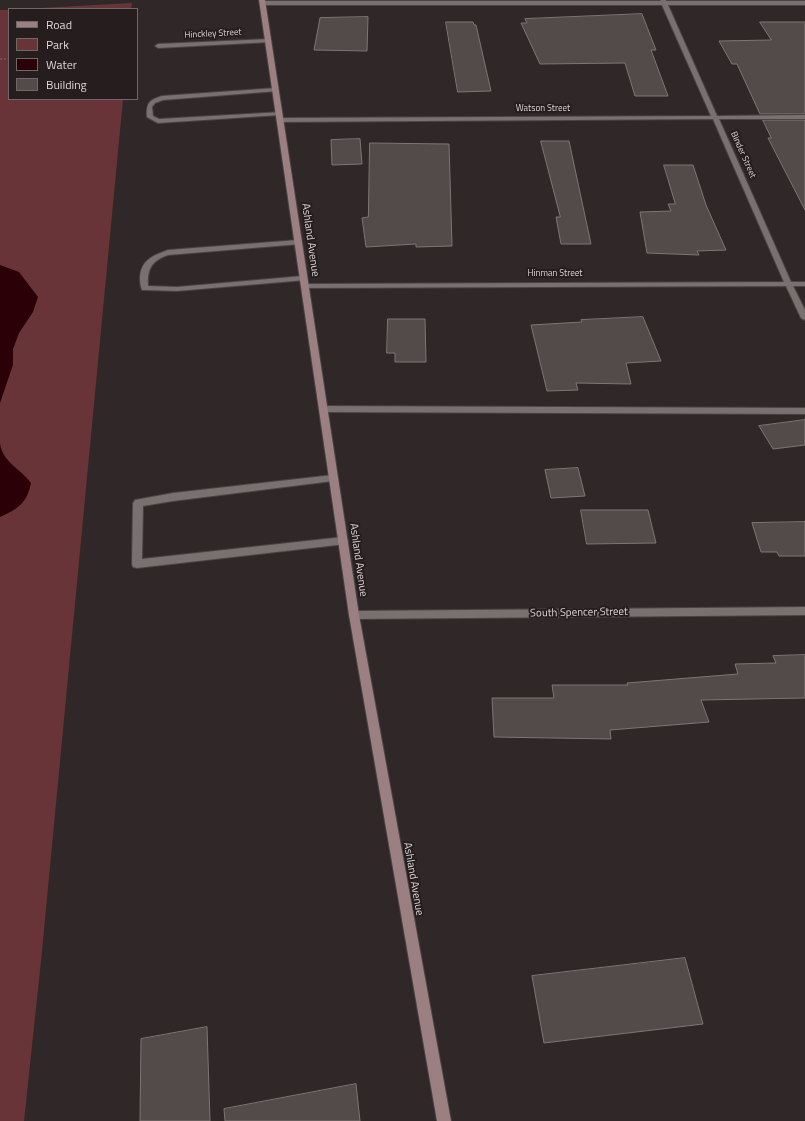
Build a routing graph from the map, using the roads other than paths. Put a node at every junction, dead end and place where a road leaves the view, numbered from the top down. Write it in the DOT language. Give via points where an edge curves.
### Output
graph roads {
  1 [pos="664,1"];
  2 [pos="263,2"];
  3 [pos="805,2"];
  4 [pos="269,41"];
  5 [pos="158,46"];
  6 [pos="276,90"];
  7 [pos="280,116"];
  8 [pos="714,117"];
  9 [pos="805,117"];
  10 [pos="298,242"];
  11 [pos="304,282"];
  12 [pos="788,283"];
  13 [pos="805,284"];
  14 [pos="805,318"];
  15 [pos="323,409"];
  16 [pos="805,411"];
  17 [pos="333,478"];
  18 [pos="343,541"];
  19 [pos="805,611"];
  20 [pos="354,615"];
  21 [pos="444,1121"];
  1 -- 2 [label="street"];
  1 -- 3 [label="street"];
  1 -- 8 [label="street, Binder Street"];
  2 -- 4 [label="street, Ashland Avenue"];
  4 -- 5 [label="street, Hinckley Street"];
  4 -- 6 [label="street, Ashland Avenue"];
  6 -- 7 [label="street, Ashland Avenue"];
  6 -- 7 [label="street, Watson Street" via="162,98 149,107 150,117 158,121"];
  7 -- 8 [label="street, Watson Street"];
  7 -- 10 [label="street, Ashland Avenue"];
  8 -- 9 [label="street, Watson Street"];
  8 -- 12 [label="street, Binder Street" via="721,127"];
  10 -- 11 [label="street, Ashland Avenue"];
  10 -- 11 [label="street, Hinman Street" via="171,252 148,262 144,268 143,284 145,288 177,289"];
  11 -- 12 [label="street, Hinman Street"];
  11 -- 15 [label="street, Ashland Avenue"];
  12 -- 13 [label="street, Hinman Street"];
  12 -- 14 [label="street, Binder Street"];
  15 -- 16 [label="street"];
  15 -- 17 [label="street, Ashland Avenue"];
  17 -- 18 [label="street, Ashland Avenue"];
  17 -- 18 [label="street" via="138,503 137,564"];
  18 -- 20 [label="street, Ashland Avenue"];
  19 -- 20 [label="street, South Spencer Street"];
  20 -- 21 [label="street, Ashland Avenue"];
}
